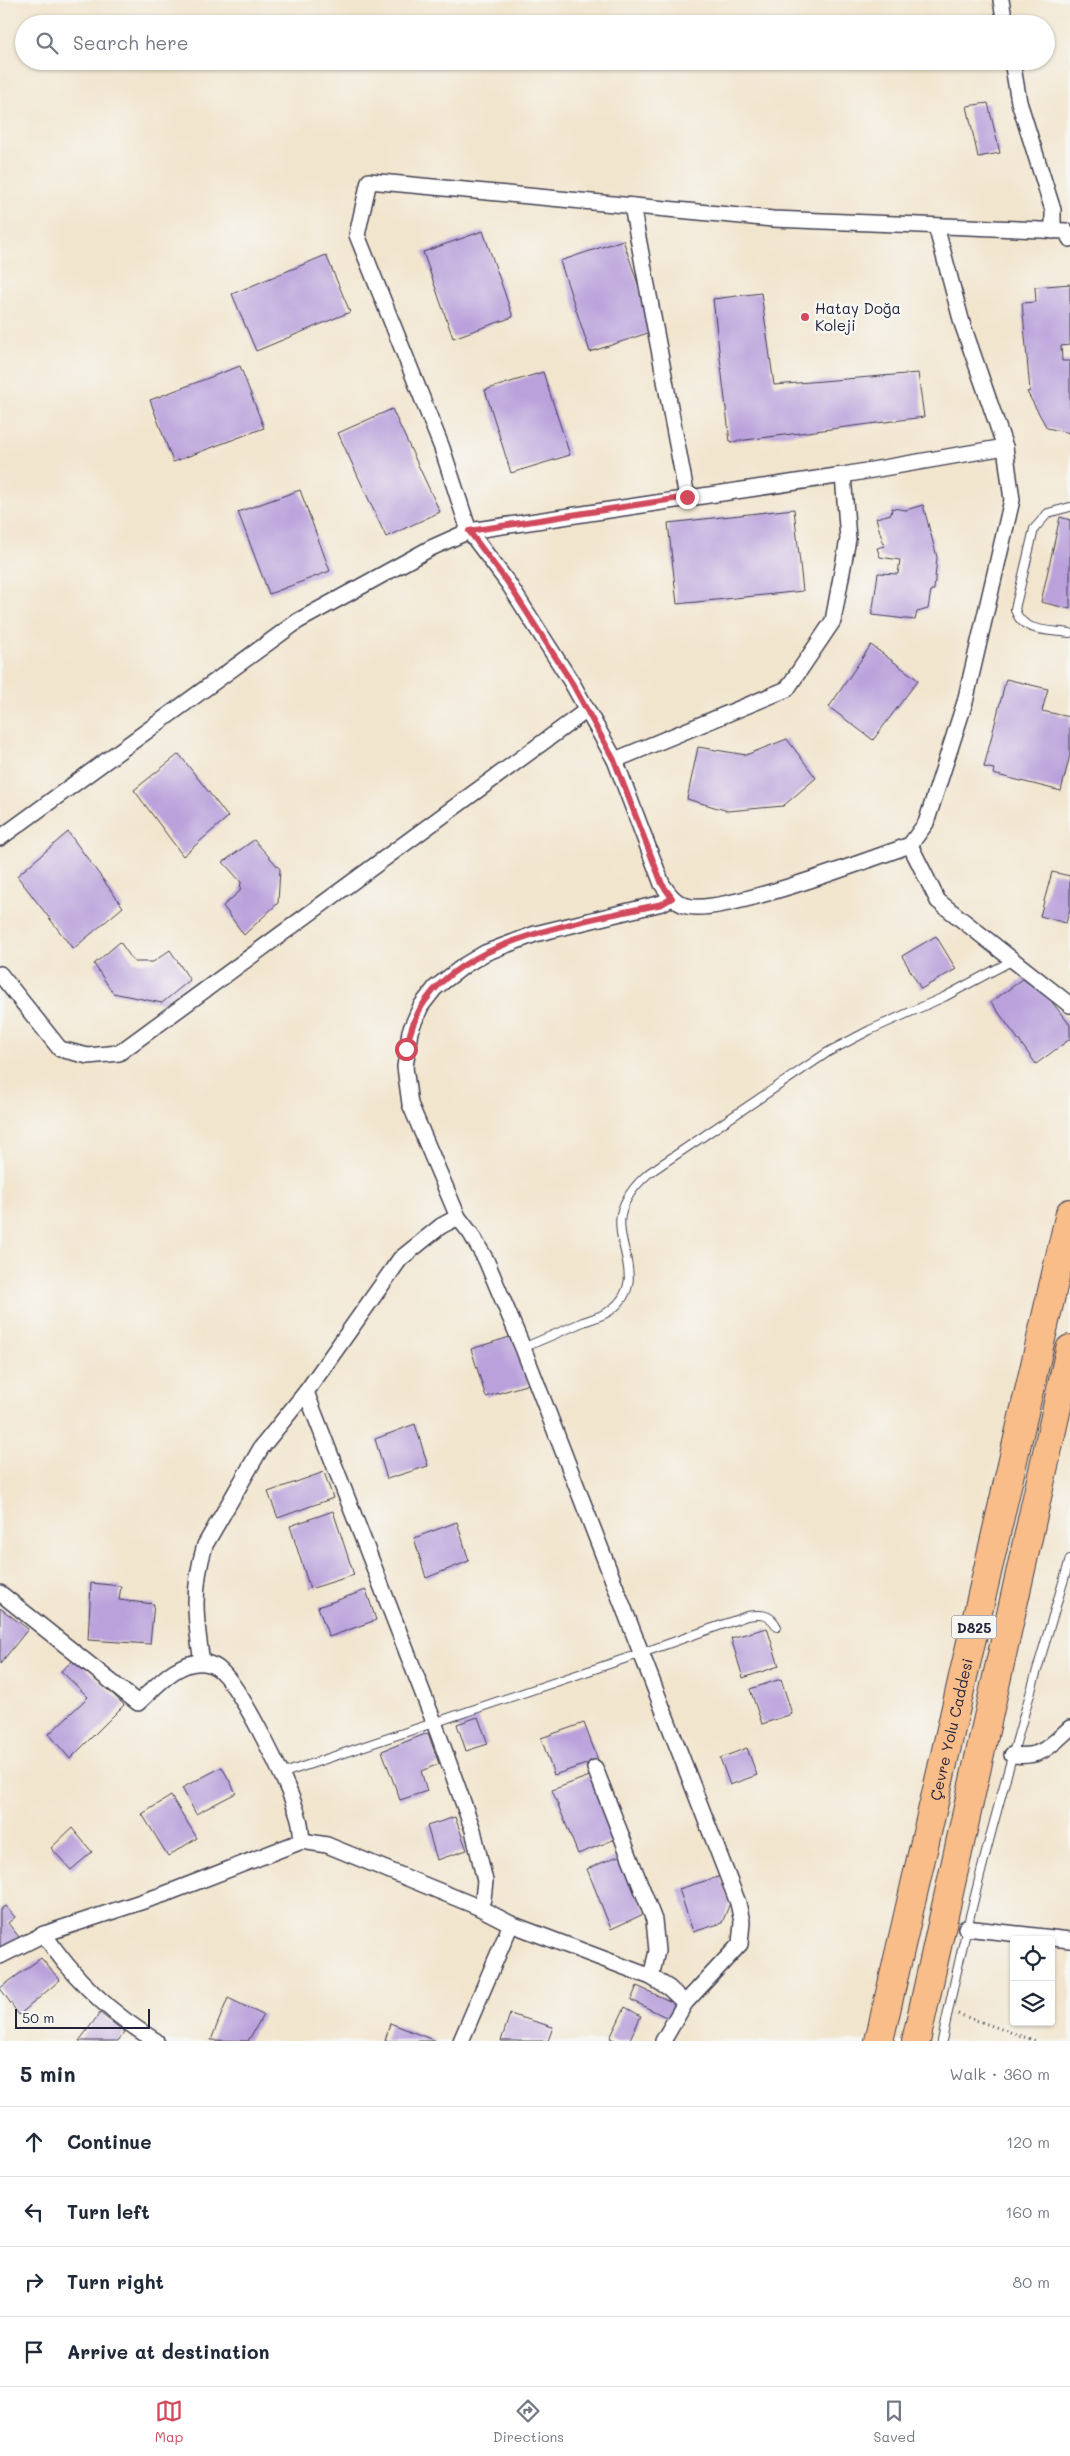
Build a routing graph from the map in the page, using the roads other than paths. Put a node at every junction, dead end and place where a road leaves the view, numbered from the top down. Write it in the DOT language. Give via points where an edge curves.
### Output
graph roads {
  1 [pos="1001,0"];
  2 [pos="1004,15"];
  3 [pos="1014,70"];
  4 [pos="632,206"];
  5 [pos="936,226"];
  6 [pos="1053,231"];
  7 [pos="1070,239"];
  8 [pos="1005,447"];
  9 [pos="843,475"];
  10 [pos="687,497"];
  11 [pos="1070,507"];
  12 [pos="469,531"];
  13 [pos="1070,633"];
  14 [pos="587,710"];
  15 [pos="614,760"];
  16 [pos="0,838"];
  17 [pos="910,845"];
  18 [pos="672,898"];
  19 [pos="1014,959"];
  20 [pos="0,974"];
  21 [pos="1070,1005"];
  22 [pos="1070,1213"];
  23 [pos="458,1217"];
  24 [pos="523,1348"];
  25 [pos="1068,1365"];
  26 [pos="306,1392"];
  27 [pos="1070,1559"];
  28 [pos="0,1593"];
  29 [pos="776,1627"];
  30 [pos="642,1654"];
  31 [pos="202,1662"];
  32 [pos="434,1722"];
  33 [pos="1070,1728"];
  34 [pos="1012,1755"];
  35 [pos="595,1768"];
  36 [pos="280,1774"];
  37 [pos="302,1841"];
  38 [pos="478,1907"];
  39 [pos="511,1924"];
  40 [pos="966,1928"];
  41 [pos="44,1934"];
  42 [pos="1070,1940"];
  43 [pos="0,1956"];
  44 [pos="651,1977"];
  45 [pos="685,2003"];
  46 [pos="156,2041"];
  47 [pos="461,2041"];
  48 [pos="663,2041"];
  49 [pos="879,2041"];
  50 [pos="916,2041"];
  51 [pos="942,2041"];
  1 -- 2 [label="street"];
  3 -- 6 [label="street" via="1019,102 1053,210"];
  4 -- 5 [label="street" via="773,219"];
  4 -- 10 [label="street"];
  4 -- 12 [label="street" via="369,181 356,235 442,448"];
  5 -- 6 [label="street"];
  5 -- 8 [label="street" via="962,323"];
  6 -- 7 [label="street" via="1066,232"];
  8 -- 9 [label="street"];
  8 -- 17 [label="street" via="1012,500 965,702 926,823"];
  9 -- 10 [label="street"];
  9 -- 15 [label="street" via="848,539 833,621 787,689"];
  10 -- 12 [label="street"];
  11 -- 13 [label="lane" via="1048,513 1034,529 1015,608 1019,620 1030,627"];
  12 -- 14 [label="street" via="508,583"];
  12 -- 16 [label="street" via="431,548 298,622"];
  14 -- 15 [label="street"];
  14 -- 20 [label="street" via="118,1053 88,1056 60,1049"];
  15 -- 18 [label="street" via="662,884"];
  17 -- 18 [label="street" via="803,881 705,908 686,906"];
  17 -- 19 [label="street" via="938,900"];
  18 -- 23 [label="street" via="662,904 535,934 501,946 465,965 426,998 417,1014 406,1049 406,1086 410,1104"];
  19 -- 21 [label="street"];
  19 -- 24 [label="lane" via="944,997 828,1052 648,1173 632,1191 621,1214 630,1270 622,1298 609,1312"];
  22 -- 49 [label="highway, Çevre Yolu Caddesi / D825"];
  23 -- 24 [label="street" via="486,1260"];
  23 -- 26 [label="street" via="400,1259"];
  24 -- 30 [label="street"];
  25 -- 50 [label="highway, D825"];
  26 -- 31 [label="street" via="261,1448 206,1545 196,1578 194,1599"];
  26 -- 32 [label="street"];
  27 -- 34 [label="lane"];
  28 -- 31 [label="street" via="138,1703 173,1672 187,1664"];
  29 -- 30 [label="lane" via="768,1616 747,1616"];
  30 -- 32 [label="lane"];
  30 -- 45 [label="street" via="735,1894 742,1922 740,1944"];
  31 -- 36 [label="street" via="213,1664 222,1672 245,1705"];
  32 -- 36 [label="lane"];
  32 -- 38 [label="street" via="473,1830 485,1891"];
  33 -- 34 [label="street" via="1045,1751 1030,1757"];
  34 -- 40 [label="lane"];
  35 -- 44 [label="street" via="654,1920 657,1951"];
  36 -- 37 [label="street" via="299,1818"];
  37 -- 38 [label="street" via="327,1845"];
  37 -- 41 [label="street" via="165,1894"];
  38 -- 39 [label="street"];
  39 -- 44 [label="street"];
  39 -- 47 [label="street"];
  40 -- 42 [label="street"];
  40 -- 51 [label="lane"];
  41 -- 43 [label="street"];
  41 -- 46 [label="street" via="77,1978 132,2027"];
  44 -- 45 [label="street"];
  45 -- 48 [label="street"];
}
